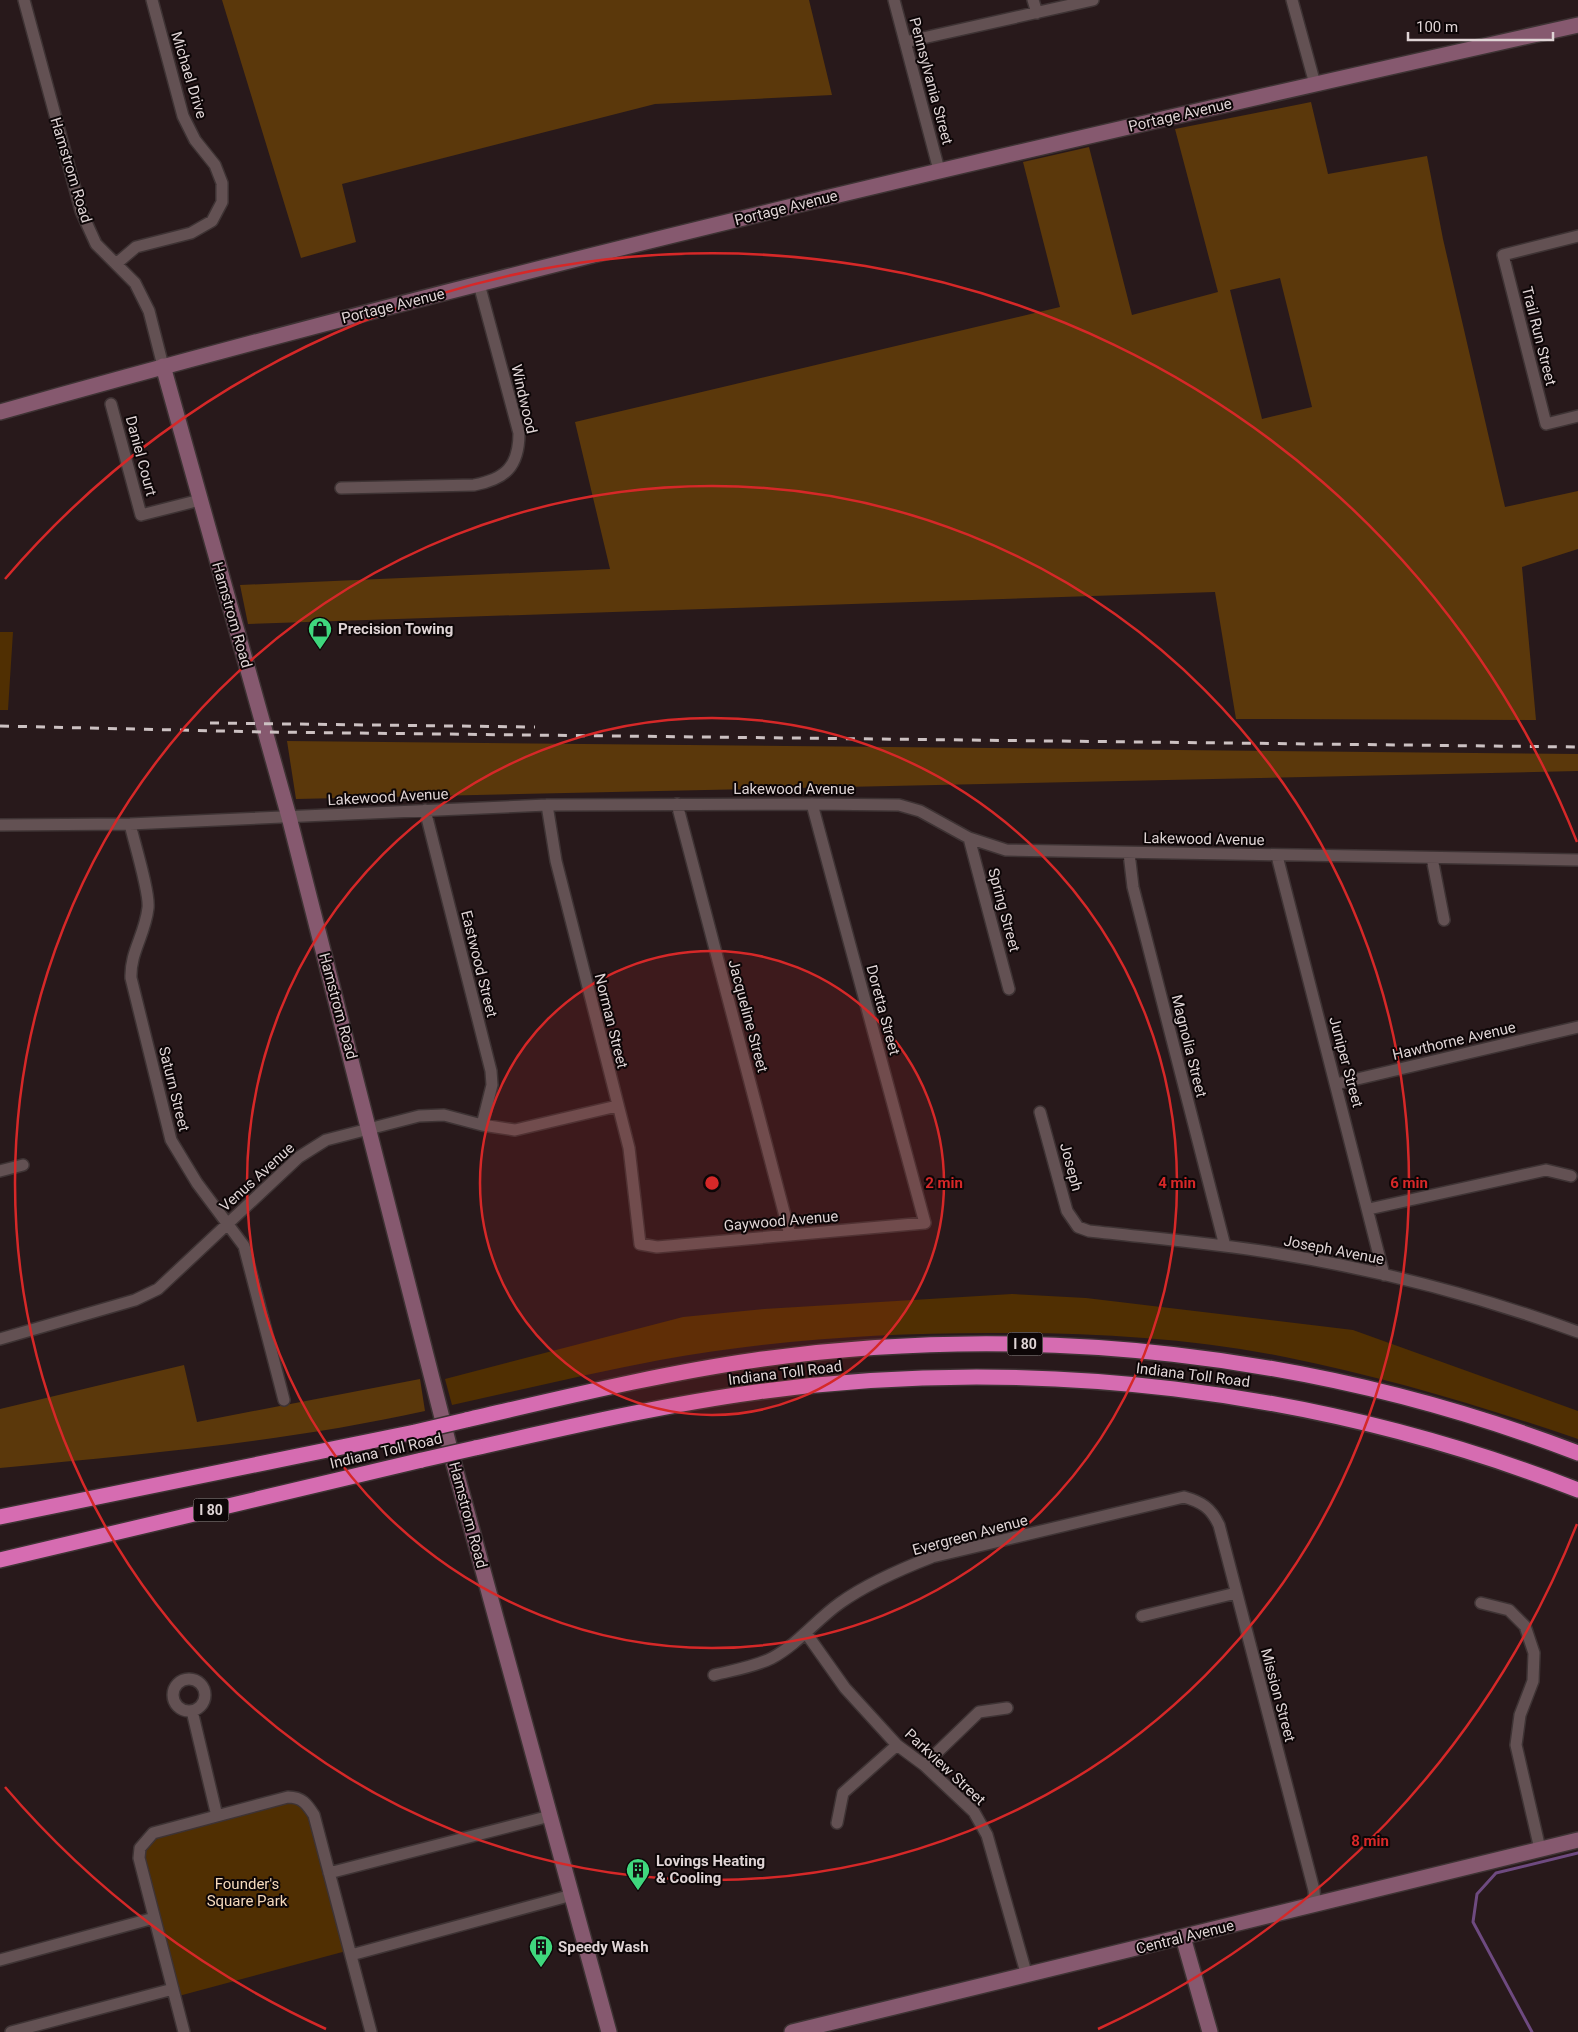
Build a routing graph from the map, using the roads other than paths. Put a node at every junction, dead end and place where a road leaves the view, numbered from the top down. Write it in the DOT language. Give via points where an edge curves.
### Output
graph roads {
  1 [pos="24,0"];
  2 [pos="152,0"];
  3 [pos="894,0"];
  4 [pos="1033,0"];
  5 [pos="1093,0"];
  6 [pos="1292,0"];
  7 [pos="1037,13"];
  8 [pos="1578,25"];
  9 [pos="905,42"];
  10 [pos="1315,84"];
  11 [pos="939,170"];
  12 [pos="1578,236"];
  13 [pos="116,264"];
  14 [pos="479,284"];
  15 [pos="163,366"];
  16 [pos="111,404"];
  17 [pos="0,412"];
  18 [pos="1578,416"];
  19 [pos="341,488"];
  20 [pos="200,500"];
  21 [pos="677,804"];
  22 [pos="812,804"];
  23 [pos="548,805"];
  24 [pos="425,810"];
  25 [pos="289,817"];
  26 [pos="130,824"];
  27 [pos="0,826"];
  28 [pos="969,838"];
  29 [pos="1129,852"];
  30 [pos="1277,856"];
  31 [pos="1432,858"];
  32 [pos="1578,860"];
  33 [pos="1444,920"];
  34 [pos="1009,989"];
  35 [pos="1578,1027"];
  36 [pos="1336,1084"];
  37 [pos="617,1106"];
  38 [pos="1040,1112"];
  39 [pos="482,1125"];
  40 [pos="370,1128"];
  41 [pos="23,1165"];
  42 [pos="0,1171"];
  43 [pos="1571,1176"];
  44 [pos="1369,1210"];
  45 [pos="229,1223"];
  46 [pos="925,1223"];
  47 [pos="1078,1226"];
  48 [pos="790,1235"];
  49 [pos="640,1244"];
  50 [pos="1225,1246"];
  51 [pos="1384,1275"];
  52 [pos="1578,1332"];
  53 [pos="0,1339"];
  54 [pos="284,1400"];
  55 [pos="1578,1453"];
  56 [pos="1578,1490"];
  57 [pos="1200,1502"];
  58 [pos="0,1517"];
  59 [pos="0,1560"];
  60 [pos="1236,1593"];
  61 [pos="1482,1602"];
  62 [pos="1142,1616"];
  63 [pos="806,1633"];
  64 [pos="714,1676"];
  65 [pos="1007,1708"];
  66 [pos="192,1711"];
  67 [pos="897,1744"];
  68 [pos="924,1765"];
  69 [pos="217,1816"];
  70 [pos="550,1816"];
  71 [pos="837,1823"];
  72 [pos="1578,1840"];
  73 [pos="1540,1849"];
  74 [pos="330,1873"];
  75 [pos="572,1895"];
  76 [pos="1315,1904"];
  77 [pos="154,1918"];
  78 [pos="1183,1937"];
  79 [pos="351,1955"];
  80 [pos="0,1960"];
  81 [pos="1027,1976"];
  82 [pos="173,1989"];
  83 [pos="11,2032"];
  84 [pos="184,2032"];
  85 [pos="371,2032"];
  86 [pos="609,2032"];
  87 [pos="792,2032"];
  88 [pos="1210,2032"];
  1 -- 13 [label="street, Hamstrom Road" via="81,211 96,244"];
  2 -- 13 [label="street, Michael Drive" via="183,116 195,140 215,165 222,183 222,202 212,221 191,232 136,247"];
  3 -- 9 [label="street, Pennsylvania Street"];
  4 -- 7 [label="street"];
  5 -- 7 [label="street"];
  6 -- 10 [label="street"];
  7 -- 9 [label="street"];
  8 -- 10 [label="street, Portage Avenue"];
  9 -- 11 [label="street, Pennsylvania Street"];
  10 -- 11 [label="street, Portage Avenue"];
  11 -- 14 [label="street, Portage Avenue"];
  12 -- 18 [label="street, Trail Run Street" via="1503,255 1546,424"];
  13 -- 15 [label="street, Hamstrom Road" via="135,284 149,311"];
  14 -- 15 [label="street, Portage Avenue"];
  14 -- 19 [label="street, Windwood" via="519,433 519,448 514,462 492,481 474,484"];
  15 -- 17 [label="street, Portage Avenue"];
  15 -- 20 [label="street, Hamstrom Road"];
  16 -- 20 [label="street, Daniel Court" via="142,516"];
  20 -- 25 [label="street, Hamstrom Road"];
  21 -- 22 [label="street, Lakewood Avenue"];
  21 -- 23 [label="street, Lakewood Avenue"];
  21 -- 48 [label="street, Jacqueline Street"];
  22 -- 28 [label="street, Lakewood Avenue" via="899,806 920,810"];
  22 -- 46 [label="street, Doretta Street"];
  23 -- 24 [label="street, Lakewood Avenue"];
  23 -- 37 [label="street, Norman Street" via="556,861"];
  24 -- 25 [label="street, Lakewood Avenue"];
  24 -- 39 [label="street, Eastwood Street" via="491,1071 492,1085"];
  25 -- 26 [label="street, Lakewood Avenue"];
  25 -- 40 [label="street, Hamstrom Road"];
  26 -- 27 [label="street, Lakewood Avenue"];
  26 -- 45 [label="street, Saturn Street" via="149,905 145,929 130,962 131,978 171,1140 197,1183"];
  28 -- 29 [label="street, Lakewood Avenue" via="1006,850"];
  28 -- 34 [label="street, Spring Street"];
  29 -- 30 [label="street, Lakewood Avenue"];
  29 -- 50 [label="street, Magnolia Street" via="1133,887"];
  30 -- 31 [label="street, Lakewood Avenue"];
  30 -- 36 [label="street, Juniper Street"];
  31 -- 32 [label="street, Lakewood Avenue"];
  31 -- 33 [label="street"];
  35 -- 36 [label="street, Hawthorne Avenue"];
  36 -- 44 [label="street, Juniper Street"];
  37 -- 39 [label="street, Venus Avenue" via="530,1128 515,1130"];
  37 -- 49 [label="street, Norman Street" via="630,1148"];
  38 -- 47 [label="street, Joseph" via="1067,1211"];
  39 -- 40 [label="street, Venus Avenue" via="432,1115"];
  40 -- 45 [label="street, Venus Avenue" via="326,1140 299,1157"];
  40 -- 70 [label="street, Hamstrom Road" via="452,1457"];
  41 -- 42 [label="street"];
  43 -- 44 [label="street" via="1546,1170"];
  44 -- 51 [label="street, Juniper Street"];
  45 -- 53 [label="street, Venus Avenue" via="158,1289 135,1300"];
  45 -- 54 [label="street, Saturn Street" via="244,1246"];
  46 -- 48 [label="street, Gaywood Avenue"];
  47 -- 50 [label="street, Joseph Avenue" via="1089,1231"];
  48 -- 49 [label="street, Gaywood Avenue" via="657,1247"];
  50 -- 51 [label="street, Joseph Avenue"];
  51 -- 52 [label="street, Joseph Avenue"];
  55 -- 58 [label="highway, Indiana Toll Road / I 80, bridge" via="1431,1405 1292,1372 1158,1352 1018,1344 889,1347 755,1360 670,1375 415,1432"];
  56 -- 59 [label="highway, Indiana Toll Road / I 80, bridge" via="1426,1439 1292,1407 1158,1387 1022,1378 895,1379 759,1392 620,1415"];
  57 -- 60 [label="street, Mission Street" via="1213,1511 1219,1525"];
  57 -- 63 [label="street, Evergreen Avenue" via="1184,1497 932,1557 899,1570 840,1602"];
  60 -- 62 [label="street"];
  60 -- 76 [label="street, Mission Street" via="1312,1881"];
  61 -- 73 [label="street" via="1509,1610 1525,1626 1534,1653 1533,1680 1520,1715 1516,1746"];
  63 -- 64 [label="street, Evergreen Avenue" via="761,1663"];
  63 -- 67 [label="street, Parkview Street" via="845,1688"];
  65 -- 68 [label="street" via="979,1712"];
  66 -- 69 [label="street"];
  67 -- 68 [label="street, Parkview Street"];
  67 -- 71 [label="street" via="844,1793"];
  68 -- 81 [label="street, Parkview Street" via="974,1812 988,1835"];
  69 -- 74 [label="street" via="297,1797 307,1803 314,1815"];
  69 -- 77 [label="street" via="153,1833 140,1848 139,1858"];
  70 -- 74 [label="street"];
  70 -- 75 [label="street, Hamstrom Road"];
  72 -- 73 [label="street, Central Avenue"];
  73 -- 76 [label="street, Central Avenue"];
  74 -- 79 [label="street"];
  75 -- 79 [label="street"];
  75 -- 86 [label="street, Hamstrom Road"];
  76 -- 78 [label="street, Central Avenue"];
  77 -- 80 [label="street"];
  77 -- 82 [label="street"];
  78 -- 81 [label="street, Central Avenue"];
  78 -- 88 [label="street"];
  79 -- 85 [label="street"];
  81 -- 87 [label="street, Central Avenue"];
  82 -- 83 [label="street"];
  82 -- 84 [label="street"];
}
